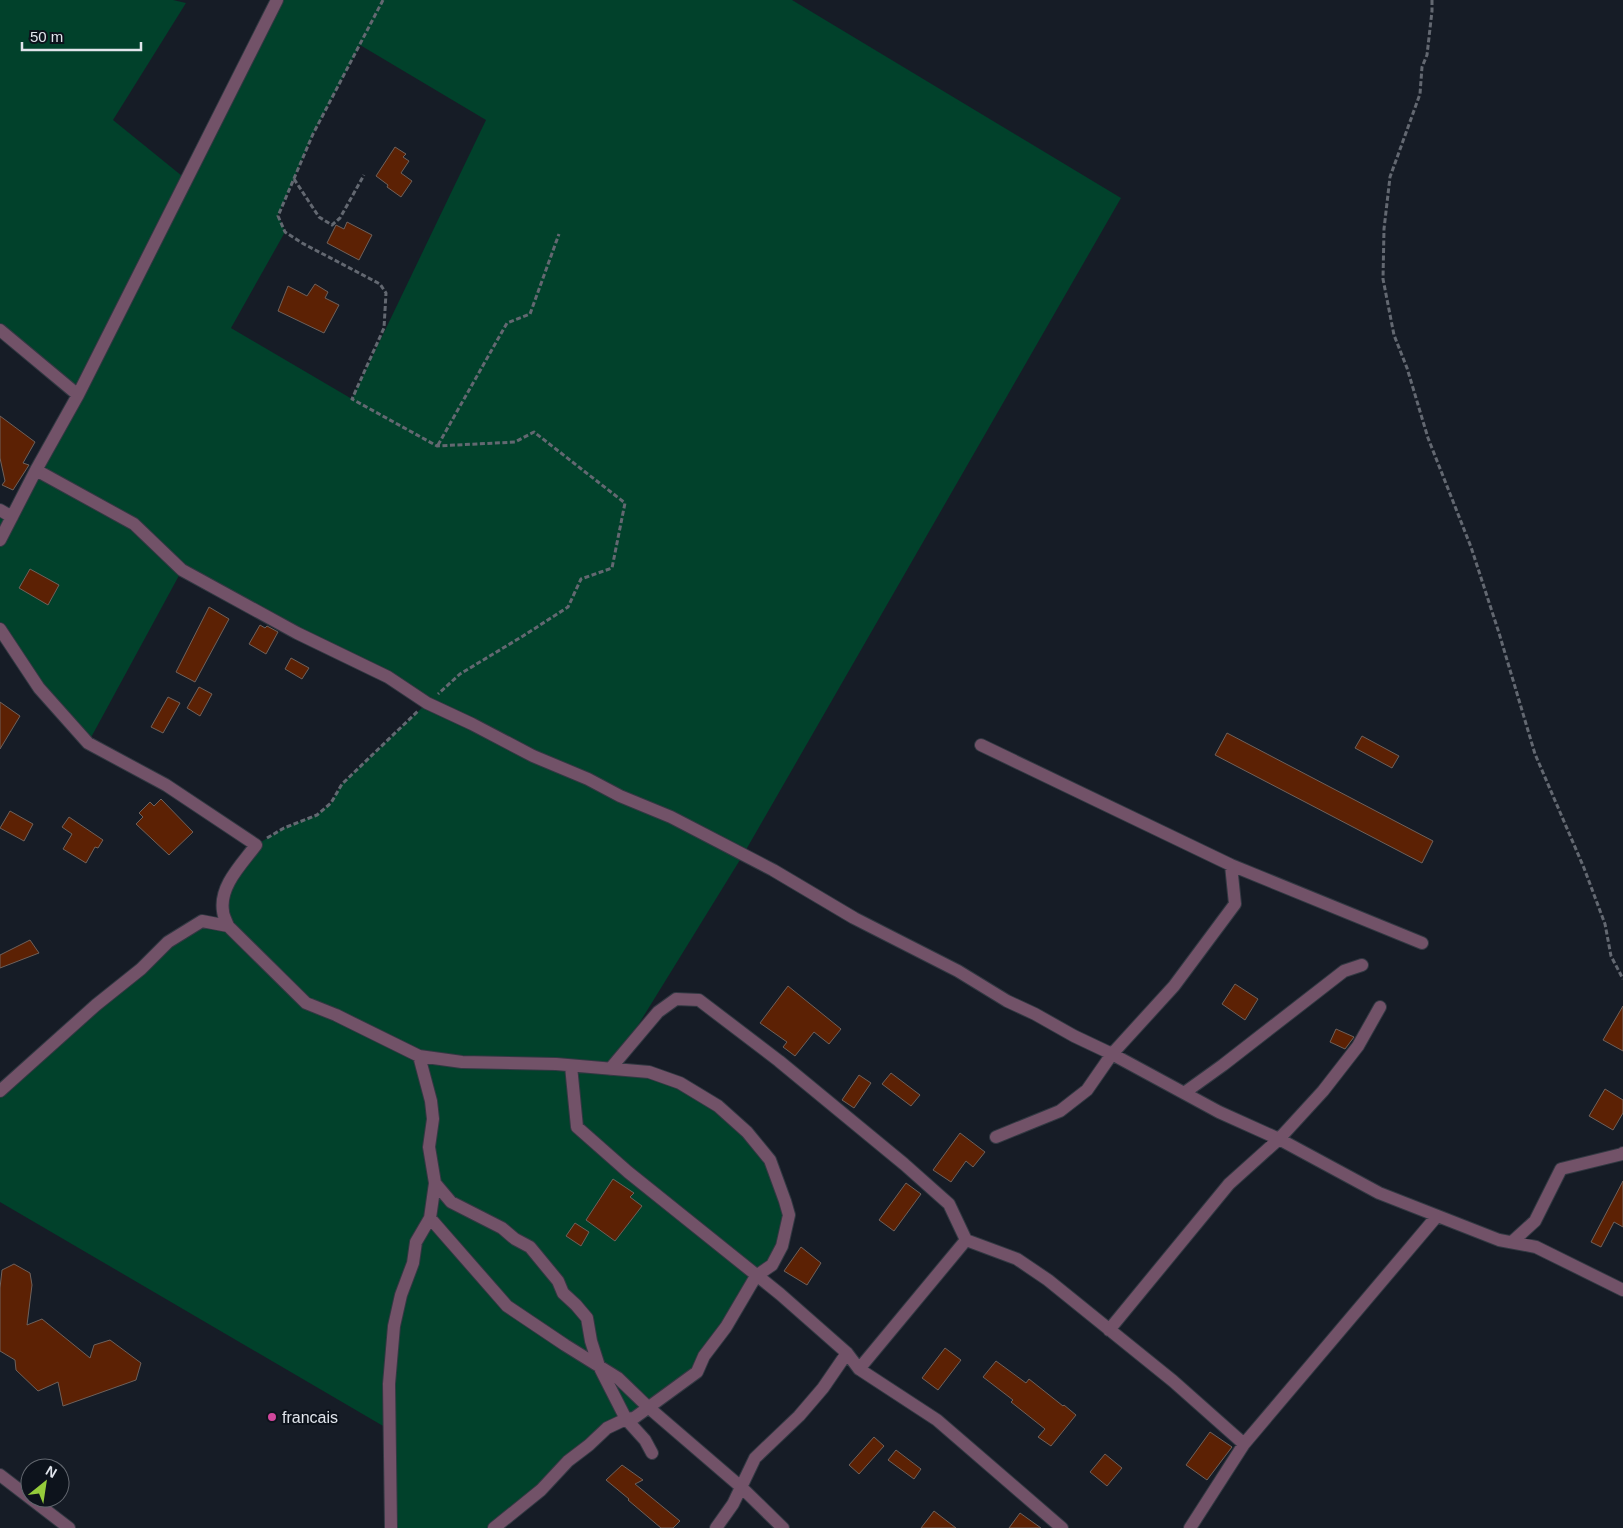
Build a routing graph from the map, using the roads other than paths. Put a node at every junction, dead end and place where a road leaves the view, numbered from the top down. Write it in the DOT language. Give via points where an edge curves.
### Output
graph roads {
  1 [pos="277,0"];
  2 [pos="0,330"];
  3 [pos="78,395"];
  4 [pos="36,470"];
  5 [pos="0,510"];
  6 [pos="12,517"];
  7 [pos="0,540"];
  8 [pos="0,629"];
  9 [pos="981,744"];
  10 [pos="1231,865"];
  11 [pos="228,926"];
  12 [pos="1422,942"];
  13 [pos="1362,965"];
  14 [pos="1380,1007"];
  15 [pos="1112,1054"];
  16 [pos="419,1056"];
  17 [pos="571,1066"];
  18 [pos="610,1069"];
  19 [pos="0,1091"];
  20 [pos="1184,1093"];
  21 [pos="996,1137"];
  22 [pos="1279,1139"];
  23 [pos="1623,1153"];
  24 [pos="435,1183"];
  25 [pos="1437,1216"];
  26 [pos="430,1218"];
  27 [pos="966,1240"];
  28 [pos="1512,1242"];
  29 [pos="756,1276"];
  30 [pos="1623,1290"];
  31 [pos="1108,1330"];
  32 [pos="847,1353"];
  33 [pos="600,1366"];
  34 [pos="859,1369"];
  35 [pos="648,1407"];
  36 [pos="626,1420"];
  37 [pos="1244,1444"];
  38 [pos="652,1453"];
  39 [pos="0,1475"];
  40 [pos="741,1487"];
  41 [pos="69,1528"];
  42 [pos="391,1528"];
  43 [pos="494,1528"];
  44 [pos="716,1528"];
  45 [pos="783,1528"];
  46 [pos="1062,1528"];
  47 [pos="1190,1528"];
  1 -- 3 [label="street"];
  2 -- 3 [label="street"];
  3 -- 4 [label="street"];
  4 -- 6 [label="street"];
  4 -- 15 [label="street" via="134,524 182,570 297,633 388,677 427,703 533,756 671,817 958,971 1007,1001"];
  5 -- 6 [label="street"];
  6 -- 7 [label="street"];
  8 -- 11 [label="street" via="39,688 88,743 166,785 256,845 224,892 223,911"];
  9 -- 10 [label="street"];
  10 -- 12 [label="street"];
  10 -- 15 [label="street" via="1235,904 1174,986"];
  11 -- 16 [label="street" via="306,1003"];
  11 -- 19 [label="street" via="202,921 168,942"];
  13 -- 20 [label="street" via="1344,971"];
  14 -- 22 [label="street" via="1358,1046"];
  15 -- 20 [label="street"];
  15 -- 21 [label="street" via="1087,1090 1060,1111"];
  16 -- 17 [label="street" via="462,1062"];
  16 -- 24 [label="street" via="431,1101 430,1147"];
  17 -- 18 [label="street"];
  17 -- 29 [label="street" via="577,1127"];
  18 -- 27 [label="street" via="658,1012 676,999 699,1000 904,1164 948,1204"];
  18 -- 29 [label="street" via="649,1072 680,1083 718,1106 747,1132 770,1160 788,1215 782,1246 772,1265"];
  20 -- 22 [label="street"];
  22 -- 25 [label="street" via="1379,1193"];
  22 -- 31 [label="street" via="1229,1184"];
  23 -- 28 [label="street" via="1561,1169 1534,1220"];
  24 -- 26 [label="street"];
  24 -- 33 [label="street" via="451,1202 502,1228 530,1247 587,1318"];
  25 -- 28 [label="street"];
  25 -- 37 [label="street"];
  26 -- 33 [label="street" via="507,1306"];
  26 -- 42 [label="street" via="416,1242 394,1326 389,1384"];
  27 -- 31 [label="street" via="1017,1259 1048,1280"];
  27 -- 34 [label="street"];
  28 -- 30 [label="street" via="1536,1247"];
  29 -- 32 [label="street"];
  29 -- 35 [label="street" via="697,1372"];
  31 -- 37 [label="street" via="1173,1381"];
  32 -- 34 [label="street"];
  32 -- 40 [label="street" via="799,1416 755,1458"];
  33 -- 35 [label="street" via="618,1378"];
  33 -- 36 [label="street"];
  34 -- 46 [label="street" via="937,1420"];
  35 -- 36 [label="street"];
  35 -- 40 [label="street"];
  36 -- 38 [label="street" via="645,1440"];
  36 -- 43 [label="street" via="606,1428 541,1490"];
  37 -- 47 [label="street"];
  39 -- 41 [label="street"];
  40 -- 44 [label="street"];
  40 -- 45 [label="street"];
}
